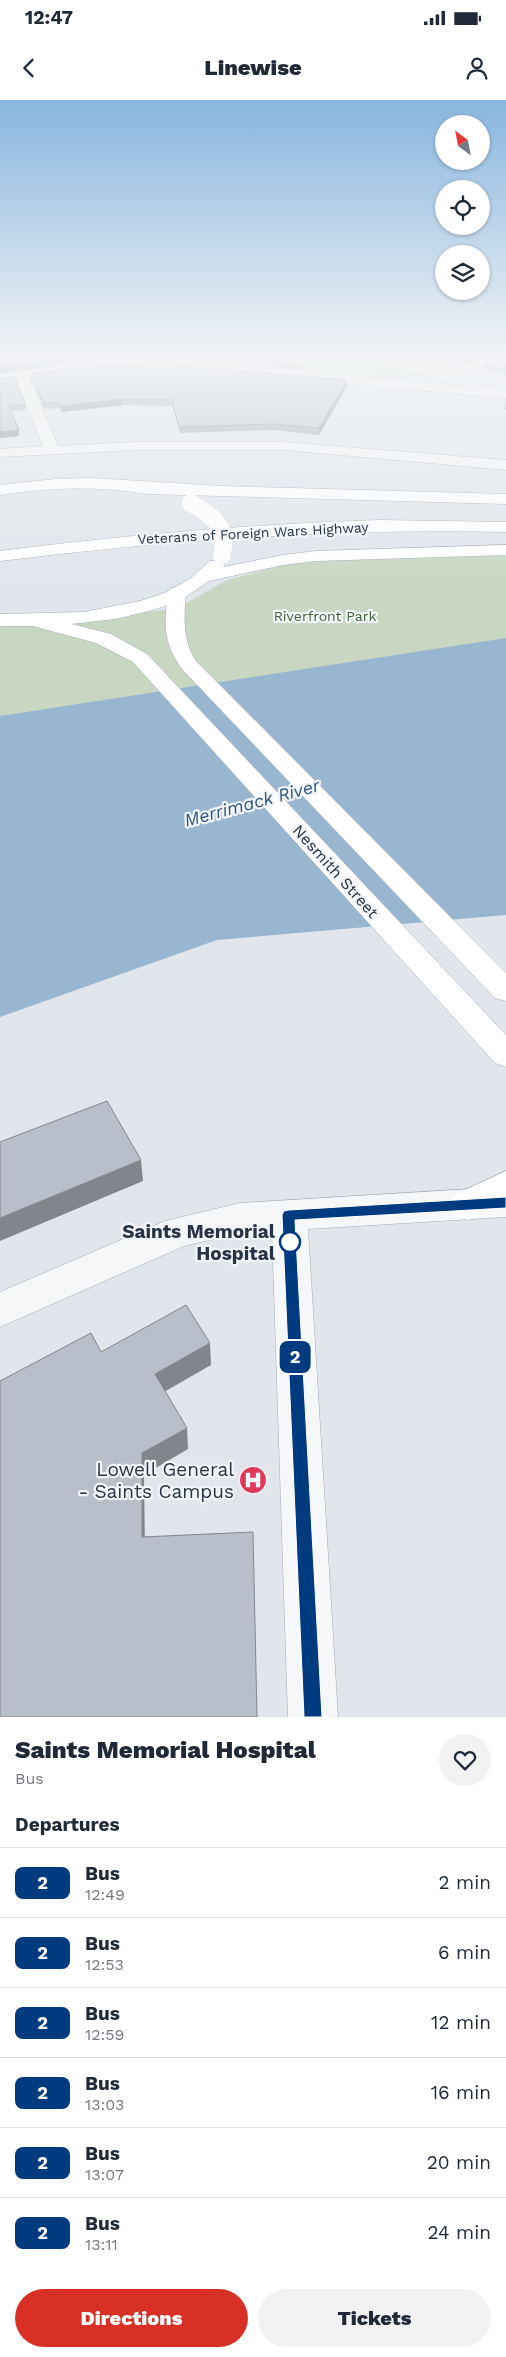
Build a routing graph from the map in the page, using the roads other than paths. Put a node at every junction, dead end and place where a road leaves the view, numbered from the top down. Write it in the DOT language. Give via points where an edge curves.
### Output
graph roads {
  1 [pos="45,432"];
  2 [pos="52,450"];
  3 [pos="0,453"];
  4 [pos="506,465"];
  5 [pos="128,486"];
  6 [pos="0,490"];
  7 [pos="506,499"];
  8 [pos="506,519"];
  9 [pos="506,527"];
  10 [pos="0,545"];
  11 [pos="506,550"];
  12 [pos="0,556"];
  13 [pos="204,577"];
  14 [pos="177,593"];
  15 [pos="0,620"];
  16 [pos="36,621"];
  17 [pos="506,991"];
  18 [pos="506,1055"];
  19 [pos="506,1185"];
  20 [pos="506,1202"];
  21 [pos="469,1205"];
  22 [pos="289,1215"];
  23 [pos="0,1310"];
  24 [pos="313,1717"];
  1 -- 2 [label="street"];
  2 -- 3 [label="street"];
  2 -- 4 [label="street" via="173,445 284,446"];
  5 -- 6 [label="main road" via="66,483"];
  5 -- 7 [label="main road" via="214,492 384,493"];
  5 -- 13 [label="main road, bridge" via="191,503 219,524 225,544 222,555"];
  8 -- 10 [label="main road, Veterans of Foreign Wars Highway" via="390,516 236,521 142,528"];
  9 -- 12 [label="main road, Veterans of Foreign Wars Highway" via="387,525 254,530 129,540"];
  11 -- 13 [label="main road" via="316,556"];
  13 -- 14 [label="main road"];
  14 -- 16 [label="main road" via="143,606 103,615"];
  14 -- 17 [label="main road" via="175,640 189,665"];
  15 -- 16 [label="main road"];
  16 -- 18 [label="main road, Nesmith Street" via="108,639 126,648 152,670"];
  19 -- 21 [label="main road"];
  20 -- 21 [label="street"];
  21 -- 22 [label="street"];
  22 -- 23 [label="street" via="240,1218 178,1232"];
  22 -- 24 [label="street"];
}
